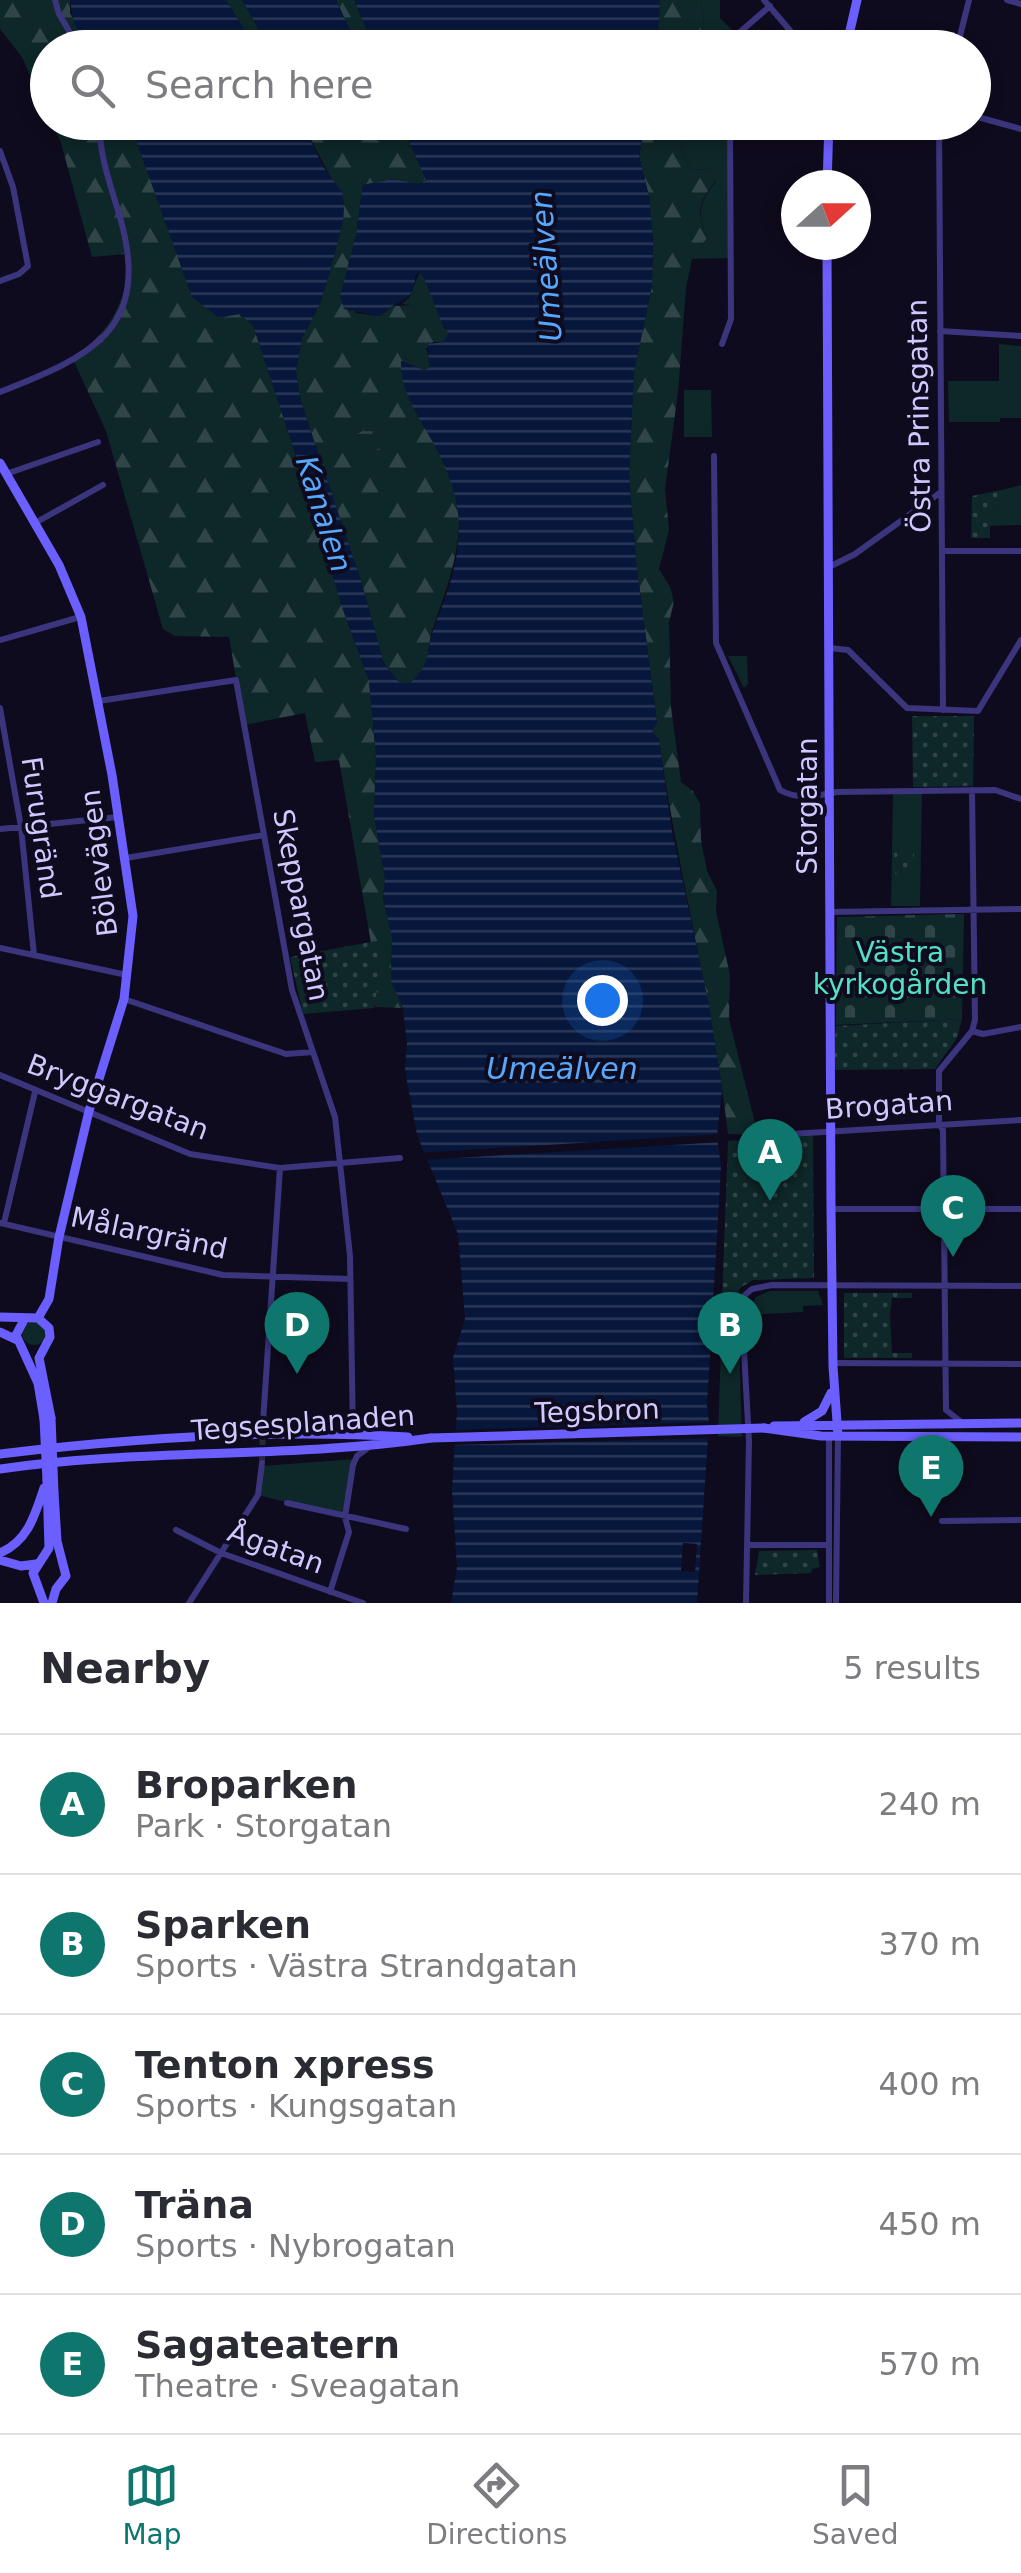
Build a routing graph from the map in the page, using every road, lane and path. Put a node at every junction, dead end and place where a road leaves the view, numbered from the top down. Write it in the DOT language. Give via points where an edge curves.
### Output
graph roads {
  1 [pos="55,0"];
  2 [pos="856,0"];
  3 [pos="969,0"];
  4 [pos="1008,0"];
  5 [pos="767,3"];
  6 [pos="1021,4"];
  7 [pos="68,30"];
  8 [pos="741,30"];
  9 [pos="790,30"];
  10 [pos="850,30"];
  11 [pos="962,30"];
  12 [pos="991,121"];
  13 [pos="1021,129"];
  14 [pos="99,140"];
  15 [pos="730,140"];
  16 [pos="829,140"];
  17 [pos="940,140"];
  18 [pos="0,151"];
  19 [pos="828,170"];
  20 [pos="827,260"];
  21 [pos="0,281"];
  22 [pos="940,331"];
  23 [pos="1021,336"];
  24 [pos="722,344"];
  25 [pos="0,392"];
  26 [pos="98,442"];
  27 [pos="714,456"];
  28 [pos="0,463"];
  29 [pos="6,474"];
  30 [pos="103,485"];
  31 [pos="942,492"];
  32 [pos="35,523"];
  33 [pos="943,551"];
  34 [pos="1021,551"];
  35 [pos="829,566"];
  36 [pos="81,616"];
  37 [pos="0,640"];
  38 [pos="1021,640"];
  39 [pos="830,648"];
  40 [pos="99,701"];
  41 [pos="0,708"];
  42 [pos="943,710"];
  43 [pos="972,790"];
  44 [pos="830,793"];
  45 [pos="1021,799"];
  46 [pos="119,817"];
  47 [pos="21,827"];
  48 [pos="0,829"];
  49 [pos="264,835"];
  50 [pos="126,858"];
  51 [pos="974,909"];
  52 [pos="1021,909"];
  53 [pos="829,912"];
  54 [pos="0,948"];
  55 [pos="34,955"];
  56 [pos="128,975"];
  57 [pos="124,999"];
  58 [pos="1021,1028"];
  59 [pos="972,1032"];
  60 [pos="312,1052"];
  61 [pos="0,1075"];
  62 [pos="35,1092"];
  63 [pos="89,1112"];
  64 [pos="1021,1120"];
  65 [pos="939,1124"];
  66 [pos="832,1132"];
  67 [pos="760,1136"];
  68 [pos="400,1158"];
  69 [pos="340,1163"];
  70 [pos="280,1168"];
  71 [pos="831,1208"];
  72 [pos="943,1208"];
  73 [pos="1021,1209"];
  74 [pos="2,1223"];
  75 [pos="59,1237"];
  76 [pos="276,1277"];
  77 [pos="350,1279"];
  78 [pos="832,1285"];
  79 [pos="944,1286"];
  80 [pos="1021,1286"];
  81 [pos="0,1318"];
  82 [pos="38,1318"];
  83 [pos="24,1320"];
  84 [pos="0,1332"];
  85 [pos="20,1344"];
  86 [pos="41,1349"];
  87 [pos="945,1364"];
  88 [pos="1021,1364"];
  89 [pos="833,1365"];
  90 [pos="831,1393"];
  91 [pos="48,1419"];
  92 [pos="263,1422"];
  93 [pos="1021,1422"];
  94 [pos="966,1423"];
  95 [pos="800,1424"];
  96 [pos="764,1428"];
  97 [pos="834,1430"];
  98 [pos="353,1434"];
  99 [pos="1021,1437"];
  100 [pos="430,1438"];
  101 [pos="368,1447"];
  102 [pos="0,1451"];
  103 [pos="262,1463"];
  104 [pos="0,1472"];
  105 [pos="48,1494"];
  106 [pos="287,1504"];
  107 [pos="345,1516"];
  108 [pos="1021,1520"];
  109 [pos="942,1521"];
  110 [pos="406,1529"];
  111 [pos="176,1530"];
  112 [pos="749,1544"];
  113 [pos="830,1544"];
  114 [pos="221,1554"];
  115 [pos="0,1556"];
  116 [pos="41,1561"];
  117 [pos="62,1563"];
  118 [pos="38,1585"];
  119 [pos="56,1589"];
  120 [pos="330,1592"];
  121 [pos="44,1603"];
  122 [pos="52,1603"];
  123 [pos="189,1603"];
  124 [pos="363,1603"];
  125 [pos="746,1603"];
  126 [pos="829,1603"];
  127 [pos="836,1603"];
  1 -- 7 [label="street"];
  2 -- 10 [label="street"];
  3 -- 11 [label="street"];
  4 -- 6 [label="street"];
  5 -- 8 [label="street"];
  5 -- 9 [label="street"];
  12 -- 13 [label="street"];
  14 -- 25 [label="street" via="131,271 120,314 86,353"];
  15 -- 24 [label="street" via="730,326"];
  16 -- 19 [label="street"];
  17 -- 22 [label="street, Östra Prinsgatan"];
  18 -- 21 [label="street" via="28,266"];
  20 -- 35 [label="street, Storgatan"];
  22 -- 23 [label="street"];
  22 -- 31 [label="street, Östra Prinsgatan"];
  26 -- 29 [label="street"];
  27 -- 44 [label="street" via="720,651 775,784 791,796"];
  28 -- 29 [label="street, Bölevägen"];
  29 -- 32 [label="street, Bölevägen"];
  30 -- 32 [label="street"];
  31 -- 33 [label="street, Östra Prinsgatan"];
  31 -- 35 [label="street"];
  32 -- 36 [label="street, Bölevägen"];
  33 -- 34 [label="street"];
  33 -- 42 [label="street, Östra Prinsgatan"];
  35 -- 39 [label="street, Storgatan"];
  36 -- 37 [label="street"];
  36 -- 40 [label="street, Bölevägen"];
  38 -- 42 [label="street" via="978,711"];
  39 -- 42 [label="street" via="848,650 903,706"];
  39 -- 44 [label="street, Storgatan"];
  40 -- 46 [label="street, Bölevägen"];
  40 -- 49 [label="street, Skeppargatan" via="236,680"];
  41 -- 47 [label="street, Furugränd"];
  43 -- 44 [label="street"];
  43 -- 45 [label="street" via="1001,790"];
  43 -- 51 [label="street"];
  44 -- 53 [label="street, Storgatan"];
  46 -- 47 [label="street"];
  46 -- 50 [label="street, Bölevägen"];
  47 -- 48 [label="street"];
  47 -- 55 [label="street, Furugränd"];
  49 -- 50 [label="street"];
  49 -- 60 [label="street, Skeppargatan" via="292,990"];
  50 -- 56 [label="street, Bölevägen" via="133,916"];
  51 -- 52 [label="street"];
  51 -- 53 [label="street"];
  51 -- 59 [label="street"];
  53 -- 66 [label="street, Storgatan"];
  54 -- 55 [label="street"];
  55 -- 56 [label="street"];
  56 -- 57 [label="street, Bölevägen"];
  57 -- 60 [label="street" via="286,1054"];
  57 -- 63 [label="street, Bölevägen"];
  58 -- 59 [label="street"];
  59 -- 65 [label="street" via="939,1071"];
  60 -- 69 [label="street, Skeppargatan" via="335,1118"];
  61 -- 62 [label="street, Bryggargatan"];
  62 -- 63 [label="street, Bryggargatan"];
  62 -- 74 [label="street"];
  63 -- 70 [label="street, Bryggargatan" via="190,1154"];
  63 -- 75 [label="street, Bölevägen"];
  64 -- 65 [label="street, Brogatan"];
  65 -- 66 [label="street, Brogatan"];
  65 -- 72 [label="street"];
  66 -- 67 [label="street, Brogatan"];
  66 -- 71 [label="street, Storgatan"];
  68 -- 69 [label="street, Bryggargatan"];
  69 -- 70 [label="street, Bryggargatan"];
  69 -- 77 [label="street, Skeppargatan"];
  70 -- 76 [label="street"];
  71 -- 72 [label="street"];
  71 -- 78 [label="street, Storgatan"];
  72 -- 73 [label="street"];
  72 -- 79 [label="street"];
  74 -- 75 [label="street, Målargränd"];
  75 -- 76 [label="street, Målargränd" via="214,1273"];
  75 -- 82 [label="street, Bölevägen" via="49,1298"];
  76 -- 77 [label="street, Målargränd"];
  76 -- 92 [label="street"];
  77 -- 98 [label="street, Skeppargatan"];
  78 -- 79 [label="street"];
  78 -- 89 [label="street, Storgatan"];
  78 -- 112 [label="street" via="752,1288 743,1302"];
  79 -- 80 [label="street"];
  79 -- 87 [label="street"];
  81 -- 83 [label="street"];
  82 -- 83 [label="street"];
  82 -- 86 [label="street, Bölevägen" via="50,1332"];
  83 -- 85 [label="street"];
  84 -- 85 [label="street"];
  85 -- 86 [label="street"];
  85 -- 91 [label="street"];
  86 -- 91 [label="street"];
  87 -- 88 [label="street"];
  87 -- 89 [label="street"];
  87 -- 94 [label="street" via="946,1410"];
  89 -- 90 [label="street, Storgatan"];
  89 -- 97 [label="street, Storgatan"];
  90 -- 95 [label="street" via="822,1411"];
  90 -- 97 [label="street, Storgatan"];
  91 -- 105 [label="street, bridge"];
  91 -- 105 [label="street, bridge"];
  93 -- 94 [label="street"];
  94 -- 97 [label="street"];
  95 -- 96 [label="street"];
  95 -- 97 [label="street"];
  96 -- 97 [label="street"];
  96 -- 100 [label="street, Tegsbron, bridge"];
  97 -- 99 [label="street"];
  97 -- 113 [label="street, Storgatan"];
  97 -- 127 [label="street, Storgatan"];
  98 -- 100 [label="street, Tegsesplanaden"];
  98 -- 102 [label="street, Tegsesplanaden"];
  100 -- 101 [label="street, Tegsesplanaden"];
  101 -- 104 [label="street, Tegsesplanaden" via="93,1458"];
  101 -- 107 [label="street" via="354,1459"];
  103 -- 114 [label="street" via="258,1494"];
  105 -- 115 [label="street" via="26,1533"];
  105 -- 116 [label="street" via="49,1548"];
  105 -- 117 [label="street"];
  106 -- 107 [label="street"];
  107 -- 110 [label="street"];
  107 -- 120 [label="street" via="349,1532"];
  108 -- 109 [label="street"];
  111 -- 114 [label="street, Ågatan"];
  112 -- 113 [label="street"];
  112 -- 125 [label="street"];
  113 -- 126 [label="street, Storgatan"];
  114 -- 120 [label="street, Ågatan"];
  114 -- 123 [label="street"];
  115 -- 116 [label="street" via="21,1566"];
  116 -- 117 [label="street"];
  116 -- 118 [label="street"];
  117 -- 119 [label="street" via="66,1576"];
  118 -- 119 [label="street"];
  118 -- 121 [label="street"];
  119 -- 122 [label="street"];
  120 -- 124 [label="street, Ågatan"];
}
